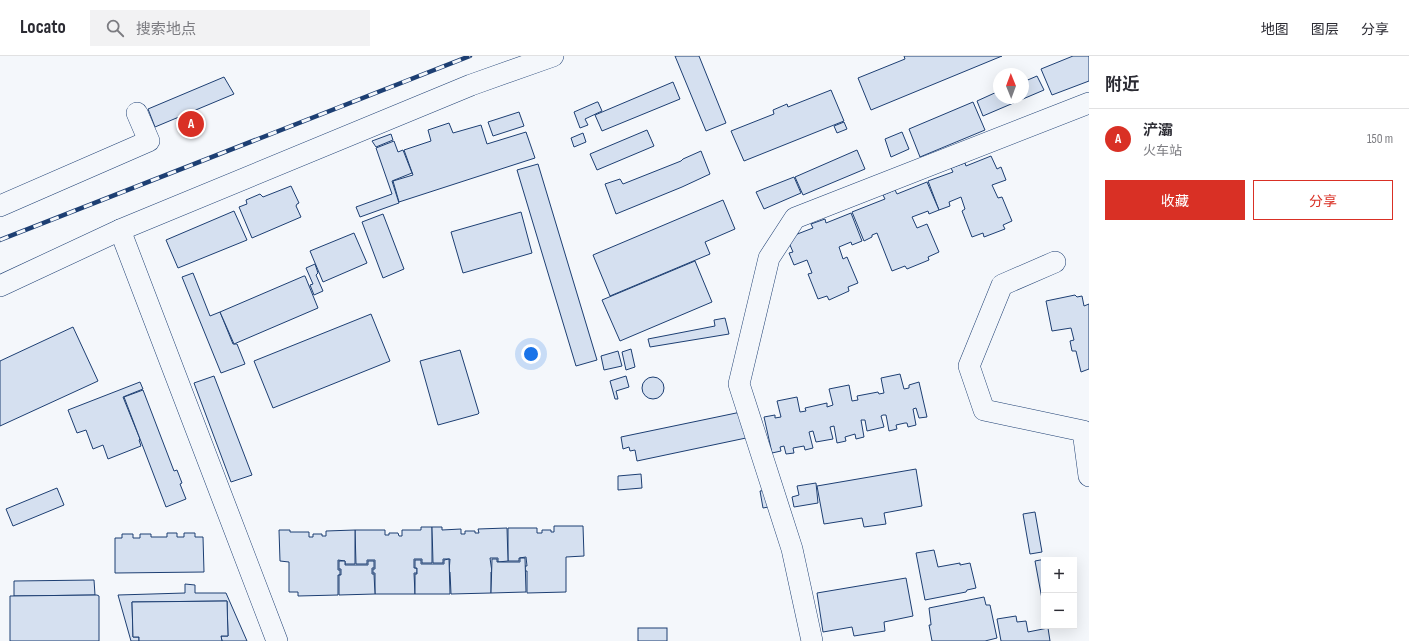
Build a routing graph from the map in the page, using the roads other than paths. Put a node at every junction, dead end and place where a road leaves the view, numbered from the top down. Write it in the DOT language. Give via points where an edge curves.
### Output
graph roads {
  1 [pos="553,56"];
  2 [pos="1089,103"];
  3 [pos="137,113"];
  4 [pos="0,206"];
  5 [pos="120,230"];
  6 [pos="1055,262"];
  7 [pos="0,286"];
  8 [pos="1089,476"];
  9 [pos="277,641"];
  10 [pos="812,641"];
  1 -- 5 [label="street" via="471,85"];
  2 -- 10 [label="street" via="795,218 768,258 739,384 792,549"];
  3 -- 4 [label="street" via="149,141"];
  5 -- 7 [label="street"];
  5 -- 9 [label="street"];
  6 -- 8 [label="street" via="1002,285 969,366 984,410 1083,431"];
}
